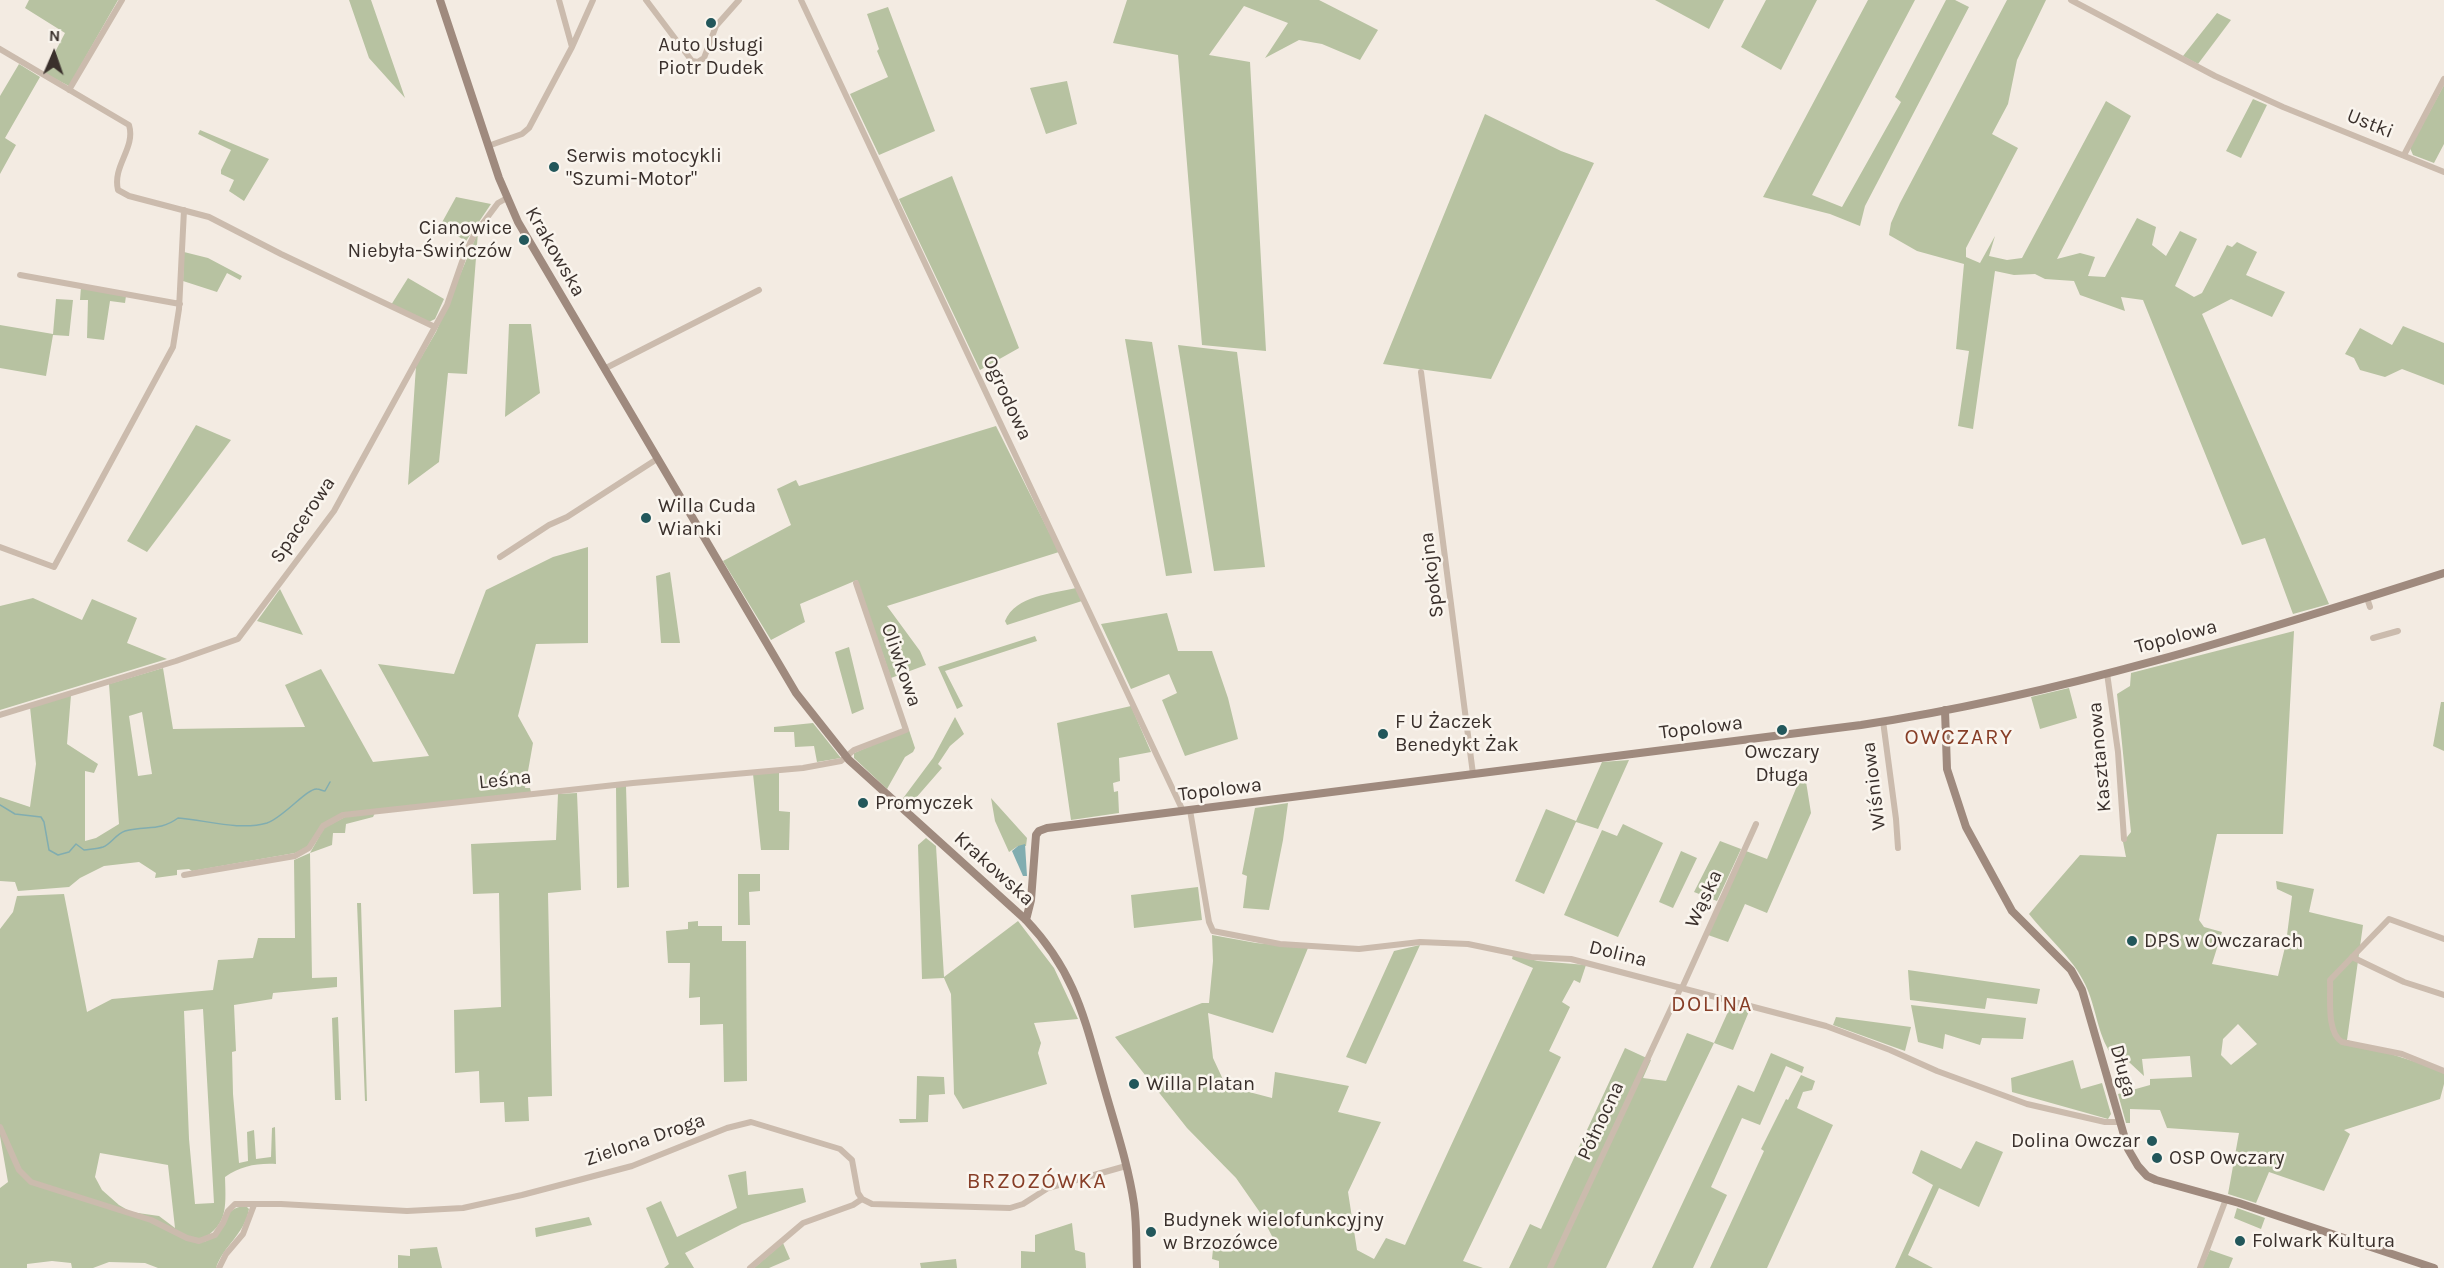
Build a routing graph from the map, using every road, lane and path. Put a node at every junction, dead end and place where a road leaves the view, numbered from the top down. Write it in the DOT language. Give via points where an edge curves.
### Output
graph roads {
  1 [pos="122,0"];
  2 [pos="440,0"];
  3 [pos="559,0"];
  4 [pos="593,0"];
  5 [pos="646,0"];
  6 [pos="739,0"];
  7 [pos="801,0"];
  8 [pos="2071,0"];
  9 [pos="571,45"];
  10 [pos="0,49"];
  11 [pos="2444,79"];
  12 [pos="69,90"];
  13 [pos="488,146"];
  14 [pos="2404,155"];
  15 [pos="2444,172"];
  16 [pos="507,198"];
  17 [pos="184,210"];
  18 [pos="20,275"];
  19 [pos="759,290"];
  20 [pos="180,304"];
  21 [pos="435,327"];
  22 [pos="604,369"];
  23 [pos="1421,372"];
  24 [pos="657,459"];
  25 [pos="0,547"];
  26 [pos="500,557"];
  27 [pos="2444,573"];
  28 [pos="856,583"];
  29 [pos="2398,631"];
  30 [pos="2373,638"];
  31 [pos="2107,673"];
  32 [pos="1945,710"];
  33 [pos="0,715"];
  34 [pos="1883,721"];
  35 [pos="846,756"];
  36 [pos="1473,774"];
  37 [pos="1186,810"];
  38 [pos="1756,824"];
  39 [pos="2124,839"];
  40 [pos="1898,848"];
  41 [pos="184,875"];
  42 [pos="1026,920"];
  43 [pos="2444,939"];
  44 [pos="2352,957"];
  45 [pos="1681,988"];
  46 [pos="2444,995"];
  47 [pos="2444,1071"];
  48 [pos="2119,1122"];
  49 [pos="0,1126"];
  50 [pos="1126,1166"];
  51 [pos="2226,1199"];
  52 [pos="861,1200"];
  53 [pos="254,1204"];
  54 [pos="219,1268"];
  55 [pos="750,1268"];
  56 [pos="1137,1268"];
  57 [pos="1551,1268"];
  58 [pos="2200,1268"];
  59 [pos="2434,1268"];
  1 -- 12 [label="street"];
  2 -- 13 [label="street, Krakowska"];
  3 -- 9 [label="street"];
  4 -- 9 [label="street"];
  5 -- 6 [label="street" via="692,61 701,62 716,26"];
  7 -- 37 [label="street, Ogrodowa"];
  8 -- 14 [label="street, Ustki" via="2215,76"];
  9 -- 13 [label="street" via="529,128"];
  10 -- 12 [label="street"];
  11 -- 14 [label="street"];
  12 -- 17 [label="street" via="129,125 131,137 118,168 118,190"];
  13 -- 16 [label="street, Krakowska"];
  14 -- 15 [label="street, Ustki"];
  16 -- 21 [label="street, Spacerowa" via="498,203 474,235"];
  16 -- 22 [label="street, Krakowska"];
  17 -- 20 [label="street"];
  17 -- 21 [label="street" via="208,217"];
  18 -- 20 [label="street"];
  19 -- 22 [label="street"];
  20 -- 25 [label="street" via="173,347 54,567"];
  21 -- 33 [label="street, Spacerowa" via="334,511 238,639"];
  22 -- 24 [label="street, Krakowska"];
  23 -- 36 [label="street, Spokojna"];
  24 -- 26 [label="street"];
  24 -- 35 [label="street, Krakowska" via="783,674"];
  27 -- 31 [label="street, Topolowa" via="2368,602"];
  28 -- 35 [label="street, Oliwkowa" via="906,730"];
  29 -- 30 [label="street"];
  31 -- 32 [label="street, Topolowa"];
  31 -- 39 [label="street, Kasztanowa"];
  32 -- 34 [label="street, Topolowa"];
  32 -- 48 [label="street, Długa" via="1947,769 1966,827 2012,911 2071,970 2082,990"];
  34 -- 36 [label="street, Topolowa"];
  34 -- 40 [label="street, Wiśniowa"];
  35 -- 41 [label="street, Leśna" via="841,761 803,768 344,815 323,826 309,848 295,856"];
  35 -- 42 [label="street, Krakowska"];
  36 -- 37 [label="street, Topolowa"];
  37 -- 42 [label="street, Topolowa" via="1039,831 1034,843 1031,902"];
  37 -- 45 [label="street, Dolina" via="1213,932 1280,944 1359,949 1420,942 1468,944 1531,957 1571,959"];
  38 -- 45 [label="street, Wąska"];
  42 -- 50 [label="street, Krakowska" via="1056,957 1076,993"];
  43 -- 44 [label="street" via="2389,919"];
  44 -- 46 [label="street" via="2404,982"];
  44 -- 47 [label="street" via="2330,980 2332,1025 2337,1039 2402,1054"];
  45 -- 48 [label="street, Dolina" via="1838,1030 2005,1097"];
  45 -- 57 [label="street, Północna"];
  48 -- 51 [label="street, Długa" via="2128,1149 2147,1176"];
  49 -- 53 [label="street, Zielona Droga" via="19,1170 31,1182 151,1220 188,1238 199,1241 215,1235 235,1204"];
  50 -- 52 [label="street" via="1048,1188 1011,1208 872,1204"];
  50 -- 56 [label="street, Krakowska" via="1134,1207"];
  51 -- 58 [label="street"];
  51 -- 59 [label="street, Długa"];
  52 -- 53 [label="street, Zielona Droga" via="848,1154 751,1122 632,1166 463,1208 407,1211"];
  52 -- 55 [label="street" via="803,1223"];
  53 -- 54 [label="street" via="243,1234"];
}
